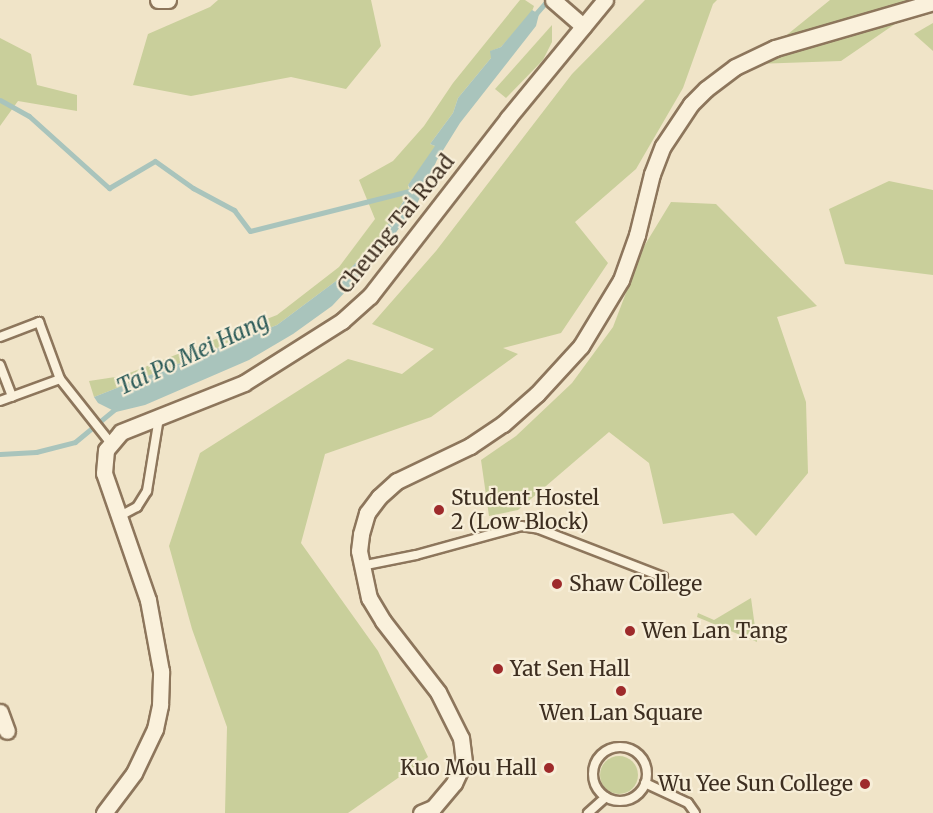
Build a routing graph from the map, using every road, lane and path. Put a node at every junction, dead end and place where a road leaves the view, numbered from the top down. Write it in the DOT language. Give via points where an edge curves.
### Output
graph roads {
  1 [pos="158,0"];
  2 [pos="166,0"];
  3 [pos="553,0"];
  4 [pos="605,0"];
  5 [pos="933,2"];
  6 [pos="583,26"];
  7 [pos="0,337"];
  8 [pos="0,365"];
  9 [pos="60,379"];
  10 [pos="12,397"];
  11 [pos="0,401"];
  12 [pos="159,417"];
  13 [pos="108,440"];
  14 [pos="120,516"];
  15 [pos="361,566"];
  16 [pos="663,578"];
  17 [pos="0,712"];
  18 [pos="8,730"];
  19 [pos="645,783"];
  20 [pos="606,797"];
  21 [pos="104,813"];
  22 [pos="421,813"];
  23 [pos="588,813"];
  24 [pos="695,813"];
  1 -- 2 [label="street"];
  3 -- 6 [label="street"];
  4 -- 6 [label="street, Cheung Tai Road"];
  5 -- 15 [label="street" via="775,48 735,67 706,89 680,119 660,153 621,280 581,346 537,394 503,423 470,446 387,489 373,504 363,524"];
  6 -- 12 [label="street, Cheung Tai Road" via="370,296 342,321 244,383"];
  7 -- 9 [label="lane" via="39,322"];
  8 -- 10 [label="lane"];
  9 -- 10 [label="lane"];
  9 -- 13 [label="lane"];
  10 -- 11 [label="lane"];
  12 -- 13 [label="street, Cheung Tai Road"];
  12 -- 14 [label="lane" via="147,491 137,507"];
  13 -- 14 [label="street" via="104,473"];
  14 -- 21 [label="street" via="155,629 161,670 160,705 147,749"];
  15 -- 16 [label="lane" via="521,526 539,529"];
  15 -- 22 [label="street" via="369,598 438,692 460,738 464,762 454,783 432,808"];
  17 -- 18 [label="street"];
  19 -- 20 [label="lane" via="641,791 624,800"];
  19 -- 20 [label="lane" via="645,764 640,756 623,747 613,748 598,759 594,769 598,789"];
  19 -- 24 [label="lane" via="688,803"];
  20 -- 23 [label="lane"];
}
